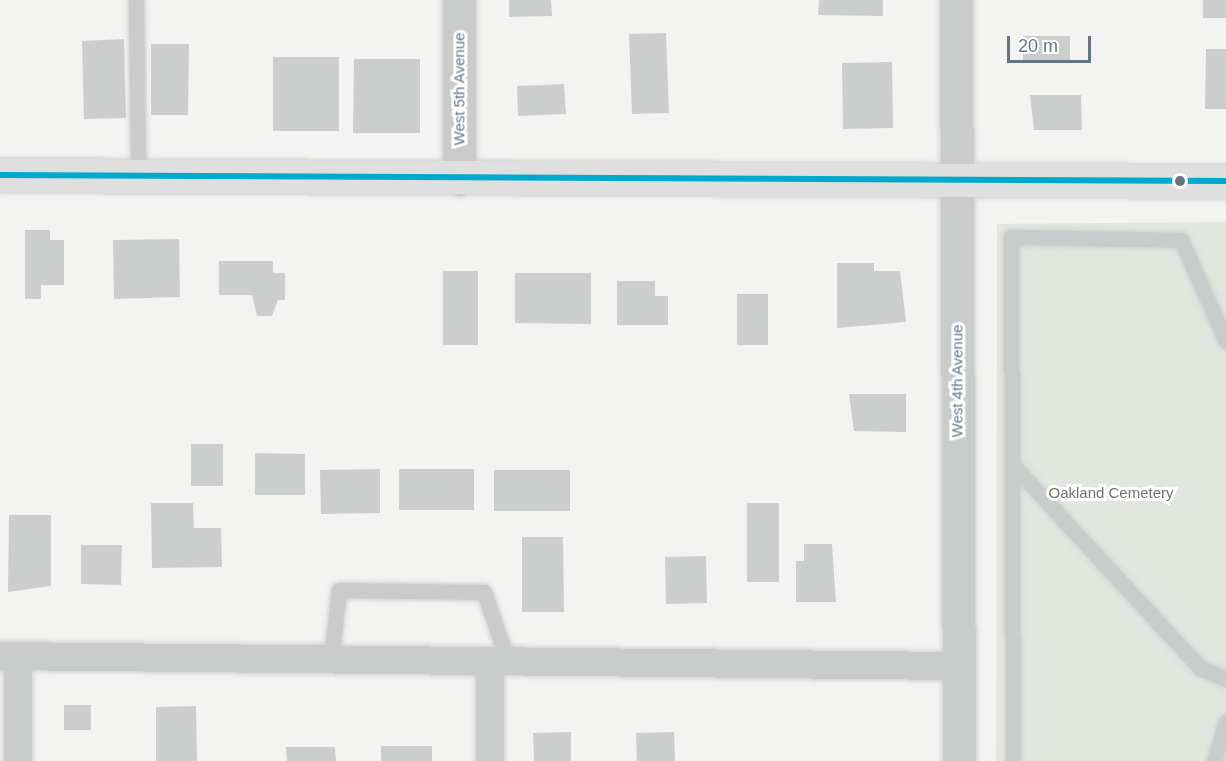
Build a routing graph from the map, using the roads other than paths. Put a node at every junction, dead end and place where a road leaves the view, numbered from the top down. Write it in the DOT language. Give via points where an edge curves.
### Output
graph roads {
  1 [pos="136,0"];
  2 [pos="459,0"];
  3 [pos="956,0"];
  4 [pos="0,175"];
  5 [pos="138,176"];
  6 [pos="459,179"];
  7 [pos="1226,181"];
  8 [pos="957,182"];
  9 [pos="1226,341"];
  10 [pos="1012,464"];
  11 [pos="9,656"];
  12 [pos="331,660"];
  13 [pos="499,661"];
  14 [pos="959,666"];
  15 [pos="1226,679"];
  16 [pos="1226,722"];
  17 [pos="18,761"];
  18 [pos="490,761"];
  19 [pos="959,761"];
  20 [pos="1013,761"];
  21 [pos="1214,761"];
  1 -- 5 [label="lane"];
  2 -- 6 [label="street, West 5th Avenue"];
  3 -- 8 [label="street, West 4th Avenue"];
  4 -- 5 [label="main road"];
  5 -- 6 [label="main road"];
  6 -- 8 [label="main road"];
  7 -- 8 [label="main road"];
  8 -- 14 [label="street, West 4th Avenue"];
  9 -- 10 [label="lane" via="1182,240 1011,237"];
  10 -- 15 [label="lane" via="1200,668"];
  10 -- 20 [label="lane"];
  11 -- 12 [label="street"];
  11 -- 17 [label="street"];
  12 -- 13 [label="street"];
  12 -- 13 [label="lane" via="339,590 484,592"];
  13 -- 14 [label="street"];
  13 -- 18 [label="street"];
  14 -- 19 [label="street, West 4th Avenue"];
  16 -- 21 [label="lane"];
}
